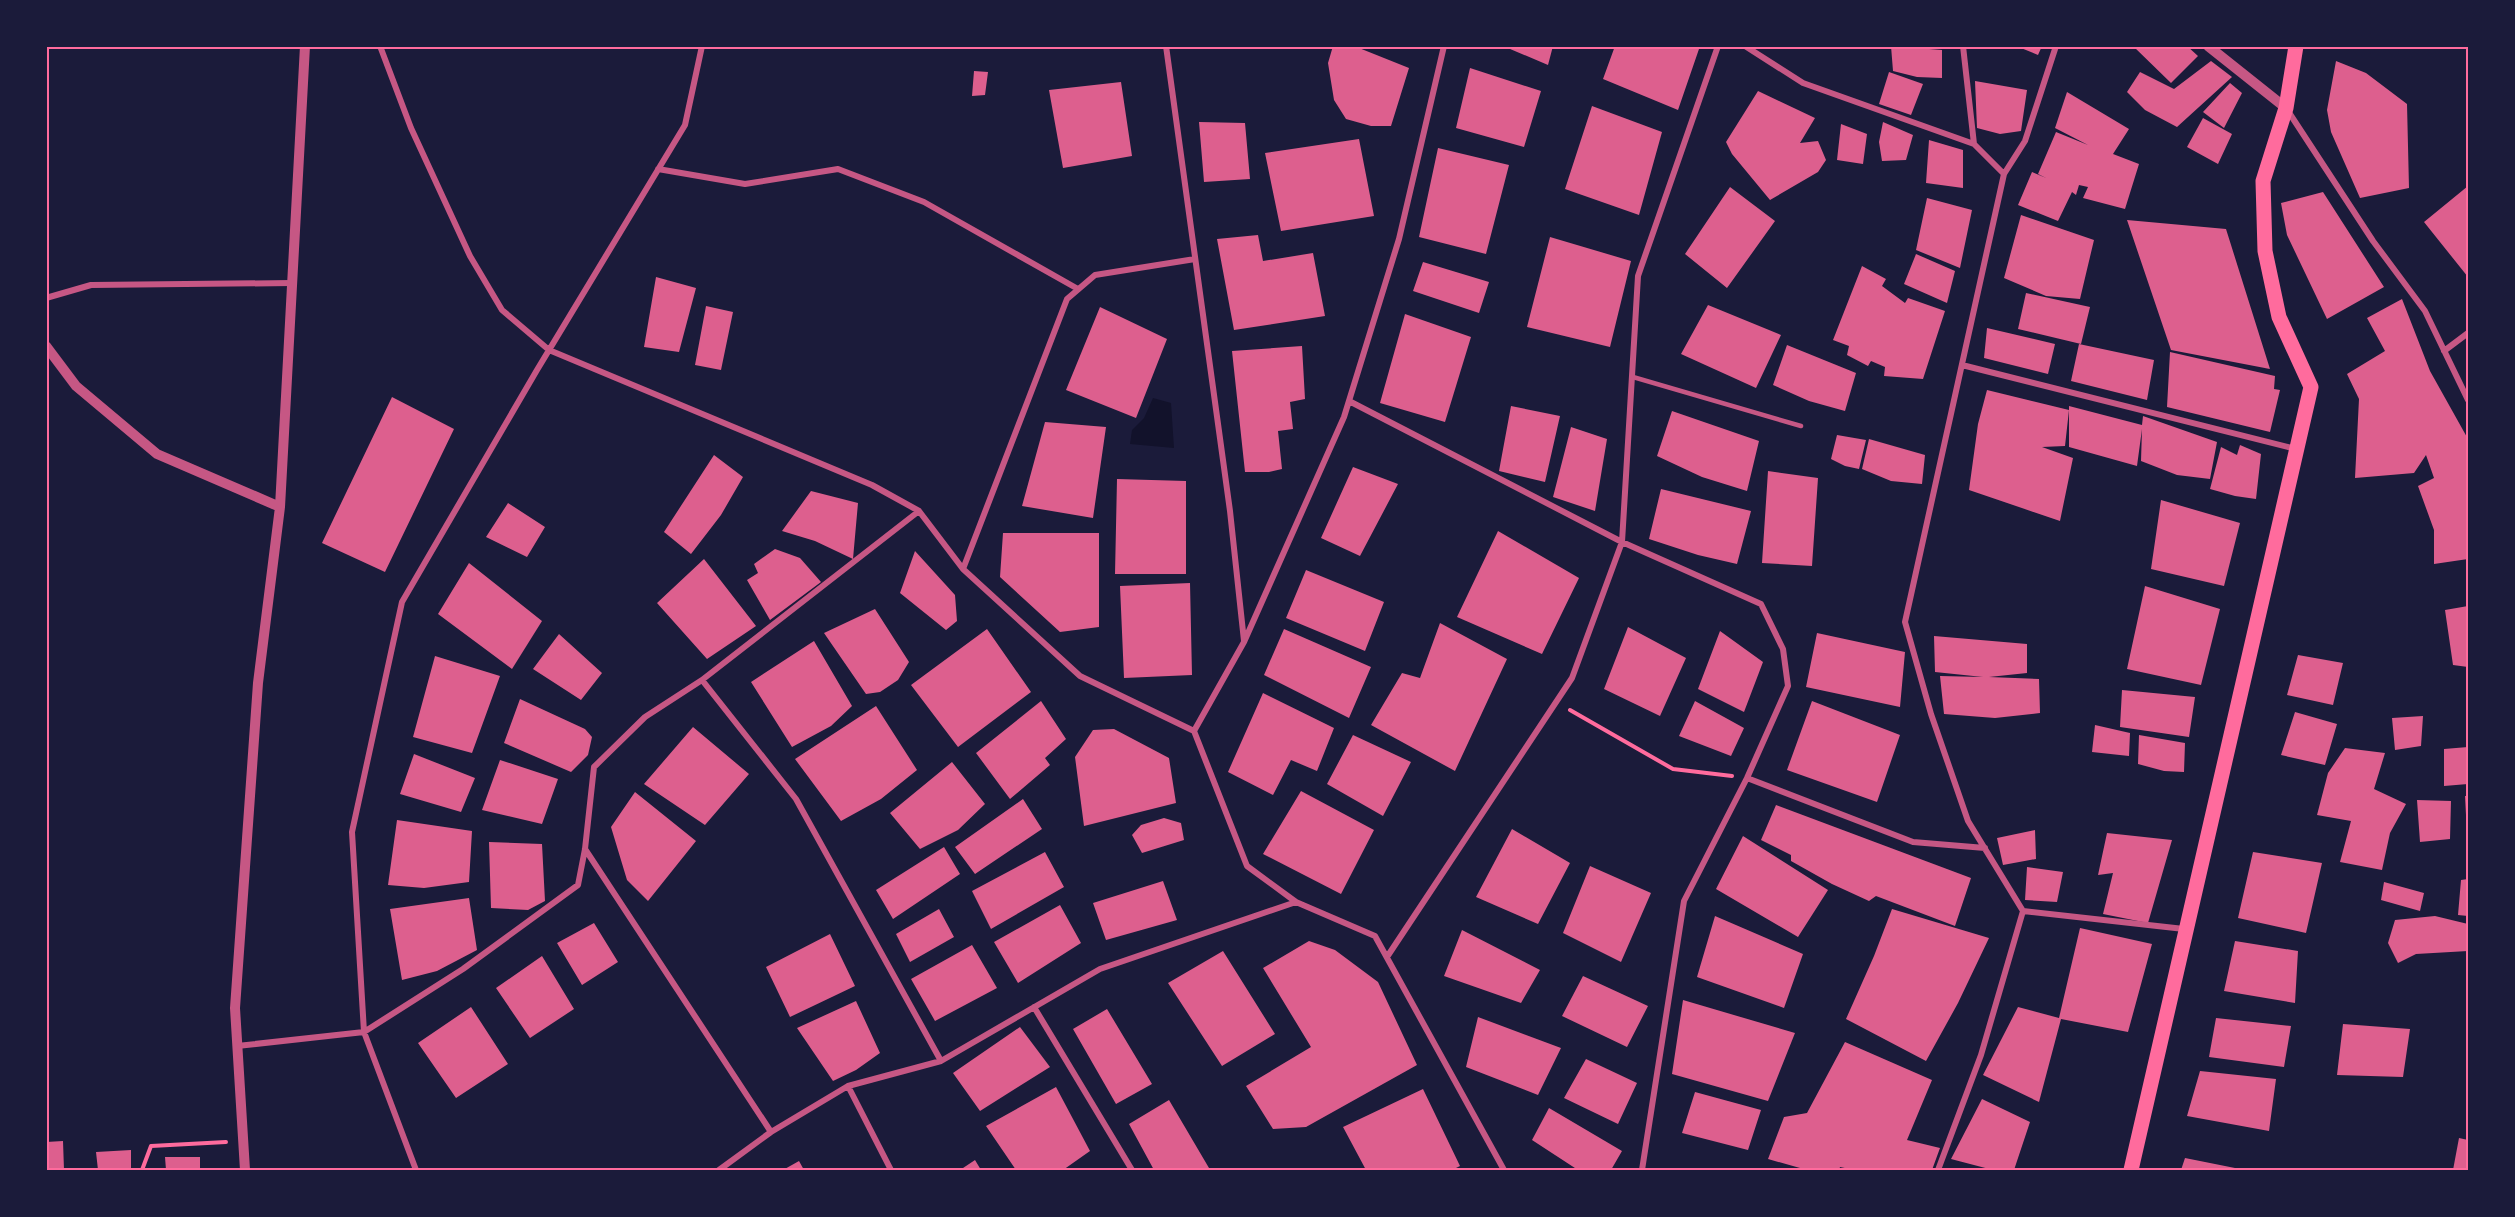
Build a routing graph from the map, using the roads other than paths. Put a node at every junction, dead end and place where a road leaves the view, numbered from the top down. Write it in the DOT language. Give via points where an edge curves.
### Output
graph roads {
  1 [pos="305,46"];
  2 [pos="380,46"];
  3 [pos="702,46"];
  4 [pos="1166,46"];
  5 [pos="1444,46"];
  6 [pos="1718,46"];
  7 [pos="1745,46"];
  8 [pos="1963,46"];
  9 [pos="2056,46"];
  10 [pos="2208,46"];
  11 [pos="2296,46"];
  12 [pos="2286,108"];
  13 [pos="1974,144"];
  14 [pos="658,169"];
  15 [pos="2004,174"];
  16 [pos="1195,259"];
  17 [pos="292,283"];
  18 [pos="1078,289"];
  19 [pos="46,298"];
  20 [pos="2469,333"];
  21 [pos="46,346"];
  22 [pos="549,350"];
  23 [pos="2444,351"];
  24 [pos="1962,365"];
  25 [pos="1633,377"];
  26 [pos="2469,400"];
  27 [pos="1349,401"];
  28 [pos="1801,426"];
  29 [pos="2296,449"];
  30 [pos="280,507"];
  31 [pos="919,511"];
  32 [pos="1622,542"];
  33 [pos="963,569"];
  34 [pos="1244,642"];
  35 [pos="702,680"];
  36 [pos="1194,730"];
  37 [pos="1747,778"];
  38 [pos="1985,848"];
  39 [pos="585,849"];
  40 [pos="1296,902"];
  41 [pos="2023,911"];
  42 [pos="2186,930"];
  43 [pos="1387,957"];
  44 [pos="1034,1007"];
  45 [pos="364,1032"];
  46 [pos="237,1046"];
  47 [pos="941,1061"];
  48 [pos="848,1086"];
  49 [pos="771,1131"];
  50 [pos="244,1170"];
  51 [pos="416,1170"];
  52 [pos="719,1170"];
  53 [pos="891,1170"];
  54 [pos="1132,1170"];
  55 [pos="1504,1170"];
  56 [pos="1642,1170"];
  57 [pos="1938,1170"];
  58 [pos="2131,1170"];
  1 -- 17 [label="street"];
  2 -- 22 [label="street" via="411,128 470,256 502,310"];
  3 -- 14 [label="street" via="685,125"];
  4 -- 16 [label="street"];
  5 -- 27 [label="street" via="1399,239"];
  6 -- 25 [label="street" via="1638,276"];
  7 -- 13 [label="street" via="1803,83"];
  8 -- 13 [label="street"];
  9 -- 15 [label="street" via="2025,141"];
  10 -- 12 [label="street"];
  11 -- 12 [label="main road"];
  12 -- 23 [label="street" via="2373,241 2426,311"];
  12 -- 29 [label="main road" via="2263,181 2263,193 2265,251 2279,316 2311,387"];
  13 -- 15 [label="street"];
  14 -- 18 [label="street" via="745,184 838,169 924,202"];
  14 -- 22 [label="street"];
  15 -- 24 [label="street"];
  16 -- 18 [label="street" via="1095,275"];
  16 -- 34 [label="street"];
  17 -- 19 [label="street" via="91,285"];
  17 -- 30 [label="street"];
  18 -- 33 [label="street" via="1067,299"];
  20 -- 23 [label="street"];
  21 -- 30 [label="street" via="76,386 157,454"];
  22 -- 31 [label="street" via="872,485"];
  22 -- 45 [label="street" via="402,602 352,832"];
  23 -- 26 [label="street"];
  24 -- 29 [label="street"];
  24 -- 38 [label="street" via="1905,622 1930,714 1968,821"];
  25 -- 28 [label="lane"];
  25 -- 32 [label="street"];
  27 -- 32 [label="street"];
  27 -- 34 [label="street"];
  29 -- 42 [label="main road"];
  30 -- 46 [label="street" via="258,683 235,1008"];
  31 -- 33 [label="street"];
  31 -- 35 [label="street"];
  32 -- 37 [label="street" via="1761,604 1783,649 1788,686"];
  32 -- 43 [label="street" via="1572,678"];
  33 -- 36 [label="street" via="1080,676"];
  34 -- 36 [label="street"];
  35 -- 39 [label="street" via="645,717 594,767"];
  35 -- 47 [label="street" via="796,799"];
  36 -- 40 [label="street" via="1247,866"];
  37 -- 38 [label="street" via="1913,842"];
  37 -- 56 [label="street" via="1683,901"];
  38 -- 41 [label="street"];
  39 -- 45 [label="street" via="578,885 463,969"];
  39 -- 49 [label="street"];
  40 -- 43 [label="street" via="1375,936"];
  40 -- 44 [label="street" via="1100,969"];
  41 -- 42 [label="street"];
  41 -- 57 [label="street" via="1981,1055"];
  42 -- 58 [label="main road"];
  43 -- 55 [label="street"];
  44 -- 47 [label="street"];
  44 -- 54 [label="street"];
  45 -- 46 [label="street"];
  45 -- 51 [label="street"];
  46 -- 50 [label="street"];
  47 -- 48 [label="street"];
  48 -- 49 [label="street"];
  48 -- 53 [label="street"];
  49 -- 52 [label="street"];
}
